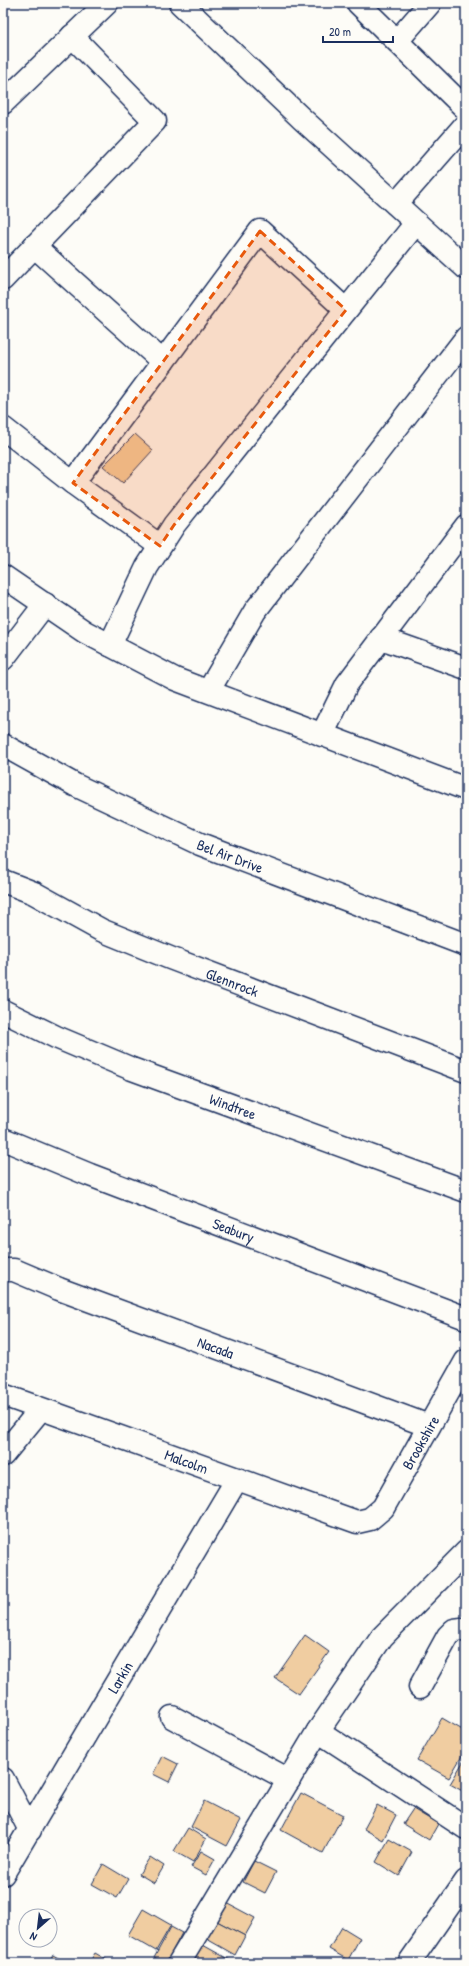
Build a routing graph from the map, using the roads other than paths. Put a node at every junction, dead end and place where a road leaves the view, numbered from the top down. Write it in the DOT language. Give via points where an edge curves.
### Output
graph roads {
  1 [pos="107,3"];
  2 [pos="180,3"];
  3 [pos="358,3"];
  4 [pos="430,3"];
  5 [pos="72,36"];
  6 [pos="397,41"];
  7 [pos="3,102"];
  8 [pos="466,109"];
  9 [pos="466,124"];
  10 [pos="396,204"];
  11 [pos="416,223"];
  12 [pos="34,246"];
  13 [pos="466,268"];
  14 [pos="3,279"];
  15 [pos="346,310"];
  16 [pos="466,338"];
  17 [pos="163,362"];
  18 [pos="3,428"];
  19 [pos="73,483"];
  20 [pos="466,526"];
  21 [pos="160,546"];
  22 [pos="3,576"];
  23 [pos="45,604"];
  24 [pos="381,638"];
  25 [pos="110,646"];
  26 [pos="3,659"];
  27 [pos="466,668"];
  28 [pos="209,690"];
  29 [pos="322,735"];
  30 [pos="3,745"];
  31 [pos="466,789"];
  32 [pos="3,881"];
  33 [pos="466,945"];
  34 [pos="3,1011"];
  35 [pos="466,1071"];
  36 [pos="3,1139"];
  37 [pos="466,1191"];
  38 [pos="3,1270"];
  39 [pos="466,1318"];
  40 [pos="466,1361"];
  41 [pos="3,1395"];
  42 [pos="40,1410"];
  43 [pos="429,1426"];
  44 [pos="3,1455"];
  45 [pos="237,1480"];
  46 [pos="370,1519"];
  47 [pos="466,1552"];
  48 [pos="466,1631"];
  49 [pos="420,1687"];
  50 [pos="172,1717"];
  51 [pos="318,1731"];
  52 [pos="3,1779"];
  53 [pos="289,1780"];
  54 [pos="466,1828"];
  55 [pos="30,1830"];
  56 [pos="3,1874"];
  57 [pos="466,1881"];
  58 [pos="178,1963"];
  59 [pos="409,1963"];
  1 -- 5 [label="street"];
  2 -- 10 [label="street"];
  3 -- 6 [label="street"];
  4 -- 6 [label="street"];
  5 -- 7 [label="street"];
  5 -- 12 [label="street" via="155,121"];
  6 -- 8 [label="street"];
  9 -- 10 [label="street"];
  10 -- 11 [label="street"];
  11 -- 13 [label="street"];
  11 -- 15 [label="street"];
  12 -- 14 [label="street"];
  12 -- 17 [label="street"];
  15 -- 17 [label="street" via="260,231"];
  15 -- 21 [label="street" via="174,525"];
  16 -- 28 [label="street" via="255,611"];
  17 -- 19 [label="street"];
  18 -- 19 [label="street"];
  19 -- 21 [label="street"];
  20 -- 24 [label="street"];
  21 -- 25 [label="street" via="147,567"];
  22 -- 23 [label="street"];
  23 -- 25 [label="street"];
  23 -- 26 [label="street"];
  24 -- 27 [label="street"];
  24 -- 29 [label="street" via="347,684"];
  25 -- 28 [label="street" via="175,679"];
  28 -- 29 [label="street"];
  29 -- 31 [label="street"];
  30 -- 33 [label="street, Bel Air Drive" via="75,785 200,844"];
  32 -- 35 [label="street, Glennrock" via="34,893 122,939"];
  34 -- 37 [label="street, Windtree" via="56,1037 132,1068"];
  36 -- 39 [label="street, Seabury" via="90,1175"];
  38 -- 43 [label="street, Nacada" via="14,1270"];
  40 -- 43 [label="street, Brookshire"];
  41 -- 42 [label="street, Malcolm"];
  42 -- 44 [label="street"];
  42 -- 45 [label="street, Malcolm"];
  43 -- 46 [label="street, Brookshire" via="383,1508"];
  45 -- 46 [label="street, Malcolm" via="357,1522"];
  45 -- 55 [label="street, Larkin"];
  47 -- 51 [label="street" via="382,1637"];
  48 -- 49 [label="street" via="454,1630 448,1636"];
  50 -- 53 [label="street"];
  51 -- 53 [label="street"];
  51 -- 54 [label="street"];
  52 -- 55 [label="street"];
  53 -- 58 [label="street"];
  55 -- 56 [label="street, Larkin"];
  57 -- 59 [label="street"];
}
